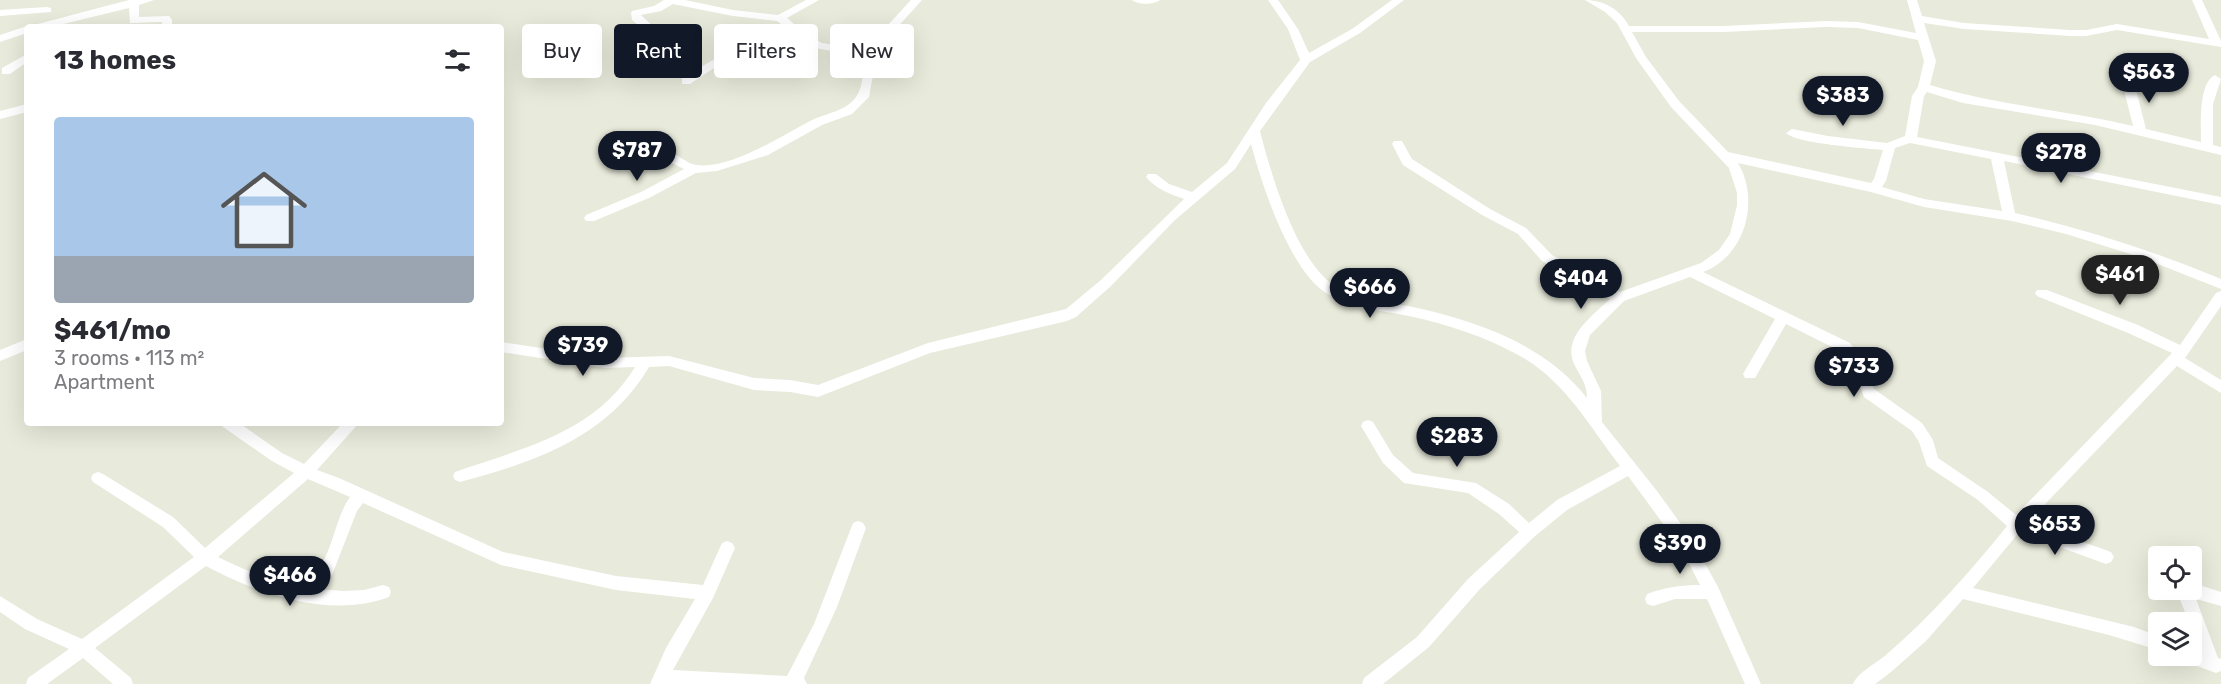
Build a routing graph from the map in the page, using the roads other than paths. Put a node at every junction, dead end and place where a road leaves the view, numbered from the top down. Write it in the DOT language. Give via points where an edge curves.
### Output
graph roads {
  1 [pos="149,0"];
  2 [pos="814,0"];
  3 [pos="917,0"];
  4 [pos="1137,0"];
  5 [pos="1155,0"];
  6 [pos="1273,0"];
  7 [pos="1399,0"];
  8 [pos="1590,0"];
  9 [pos="1912,0"];
  10 [pos="2197,0"];
  11 [pos="674,1"];
  12 [pos="134,2"];
  13 [pos="47,10"];
  14 [pos="0,13"];
  15 [pos="1918,19"];
  16 [pos="784,22"];
  17 [pos="52,24"];
  18 [pos="167,24"];
  19 [pos="644,24"];
  20 [pos="894,24"];
  21 [pos="1626,29"];
  22 [pos="24,30"];
  23 [pos="1923,37"];
  24 [pos="0,39"];
  25 [pos="2219,44"];
  26 [pos="830,48"];
  27 [pos="24,59"];
  28 [pos="1306,60"];
  29 [pos="6,71"];
  30 [pos="867,78"];
  31 [pos="2215,79"];
  32 [pos="686,81"];
  33 [pos="2128,82"];
  34 [pos="1924,87"];
  35 [pos="24,109"];
  36 [pos="0,115"];
  37 [pos="1254,130"];
  38 [pos="1792,133"];
  39 [pos="2141,133"];
  40 [pos="1909,139"];
  41 [pos="1398,144"];
  42 [pos="1889,147"];
  43 [pos="2207,147"];
  44 [pos="654,149"];
  45 [pos="2221,151"];
  46 [pos="1726,156"];
  47 [pos="1997,157"];
  48 [pos="694,169"];
  49 [pos="1152,177"];
  50 [pos="1873,188"];
  51 [pos="1192,197"];
  52 [pos="2221,201"];
  53 [pos="2009,216"];
  54 [pos="590,218"];
  55 [pos="1692,272"];
  56 [pos="2221,284"];
  57 [pos="2042,293"];
  58 [pos="2221,296"];
  59 [pos="1619,298"];
  60 [pos="1783,317"];
  61 [pos="24,345"];
  62 [pos="504,346"];
  63 [pos="0,356"];
  64 [pos="2179,356"];
  65 [pos="645,362"];
  66 [pos="1750,374"];
  67 [pos="2221,387"];
  68 [pos="1593,417"];
  69 [pos="232,426"];
  70 [pos="349,426"];
  71 [pos="1368,426"];
  72 [pos="1630,468"];
  73 [pos="306,472"];
  74 [pos="460,476"];
  75 [pos="98,478"];
  76 [pos="360,495"];
  77 [pos="2017,524"];
  78 [pos="858,528"];
  79 [pos="1529,532"];
  80 [pos="727,548"];
  81 [pos="2106,557"];
  82 [pos="205,558"];
  83 [pos="297,591"];
  84 [pos="1959,591"];
  85 [pos="383,592"];
  86 [pos="1712,592"];
  87 [pos="707,593"];
  88 [pos="1653,599"];
  89 [pos="2221,599"];
  90 [pos="0,603"];
  91 [pos="2148,640"];
  92 [pos="82,647"];
  93 [pos="2202,660"];
  94 [pos="2217,665"];
  95 [pos="659,680"];
  96 [pos="796,683"];
  97 [pos="34,684"];
  98 [pos="125,684"];
  99 [pos="1370,684"];
  100 [pos="1753,684"];
  101 [pos="1861,684"];
  1 -- 12 [label="street"];
  2 -- 16 [label="street"];
  3 -- 20 [label="street"];
  4 -- 5 [label="street"];
  6 -- 28 [label="street" via="1293,28"];
  7 -- 28 [label="street" via="1356,32"];
  8 -- 21 [label="street" via="1615,15"];
  9 -- 15 [label="street"];
  10 -- 25 [label="street"];
  11 -- 16 [label="street"];
  11 -- 19 [label="street" via="657,9 639,11 635,16"];
  12 -- 17 [label="street"];
  12 -- 18 [label="street" via="134,21 165,18"];
  13 -- 14 [label="street"];
  15 -- 23 [label="street"];
  15 -- 25 [label="street" via="2070,33 2117,27"];
  16 -- 26 [label="street" via="819,46"];
  16 -- 32 [label="street" via="743,51"];
  21 -- 23 [label="street" via="1826,24 1858,25"];
  21 -- 46 [label="street" via="1641,58 1675,104"];
  22 -- 24 [label="street"];
  23 -- 34 [label="street" via="1930,61"];
  27 -- 29 [label="street"];
  28 -- 37 [label="street"];
  30 -- 48 [label="street" via="863,97 854,107 735,163"];
  31 -- 43 [label="street" via="2208,100"];
  33 -- 39 [label="street"];
  34 -- 39 [label="street" via="1963,99 2095,121"];
  34 -- 40 [label="street" via="1918,96"];
  35 -- 36 [label="street"];
  37 -- 51 [label="street" via="1231,166"];
  37 -- 68 [label="street" via="1264,168 1296,247 1322,283 1352,300 1461,325 1522,352 1556,374"];
  38 -- 42 [label="street"];
  39 -- 43 [label="street"];
  40 -- 42 [label="street"];
  40 -- 47 [label="street"];
  41 -- 59 [label="street" via="1407,162 1522,231 1555,263"];
  42 -- 50 [label="street" via="1880,181"];
  43 -- 45 [label="street"];
  44 -- 48 [label="street"];
  46 -- 50 [label="street"];
  46 -- 55 [label="street" via="1734,166 1743,193 1736,235 1723,253"];
  47 -- 52 [label="street"];
  47 -- 53 [label="street"];
  48 -- 54 [label="street"];
  49 -- 51 [label="street" via="1165,187"];
  50 -- 53 [label="street" via="1906,199"];
  51 -- 65 [label="street" via="1071,313 918,351 818,391 753,384 669,361"];
  53 -- 56 [label="street" via="2153,256"];
  55 -- 59 [label="street"];
  55 -- 60 [label="street"];
  57 -- 64 [label="street" via="2133,329"];
  58 -- 64 [label="street"];
  59 -- 68 [label="street" via="1592,321 1579,342 1580,362 1594,391"];
  60 -- 66 [label="street"];
  60 -- 77 [label="street" via="1854,354 1869,393 1917,428 1926,440 1932,462"];
  61 -- 63 [label="street"];
  62 -- 65 [label="street" via="605,363"];
  64 -- 67 [label="street"];
  64 -- 77 [label="street"];
  65 -- 74 [label="street" via="637,379 622,395 584,427 501,465"];
  68 -- 72 [label="street" via="1600,433"];
  69 -- 73 [label="street"];
  70 -- 73 [label="street"];
  71 -- 79 [label="street" via="1388,459 1409,479 1471,487"];
  72 -- 79 [label="street" via="1562,505"];
  72 -- 86 [label="street" via="1686,543"];
  73 -- 76 [label="street"];
  73 -- 82 [label="street"];
  75 -- 82 [label="street" via="168,522"];
  76 -- 83 [label="street" via="351,508 327,570"];
  76 -- 87 [label="street" via="501,558 616,583"];
  77 -- 81 [label="street"];
  77 -- 84 [label="street"];
  78 -- 96 [label="street"];
  79 -- 99 [label="street" via="1474,584 1423,642"];
  80 -- 87 [label="street"];
  82 -- 83 [label="street" via="240,576"];
  82 -- 92 [label="street"];
  83 -- 85 [label="street" via="356,599"];
  84 -- 91 [label="street"];
  84 -- 101 [label="street" via="1920,636"];
  86 -- 88 [label="street" via="1675,592"];
  86 -- 100 [label="street"];
  87 -- 95 [label="street"];
  89 -- 94 [label="street" via="2199,592 2187,597"];
  90 -- 92 [label="street" via="31,624"];
  92 -- 97 [label="street"];
  92 -- 98 [label="street"];
  93 -- 94 [label="street"];
  95 -- 96 [label="street"];
}
